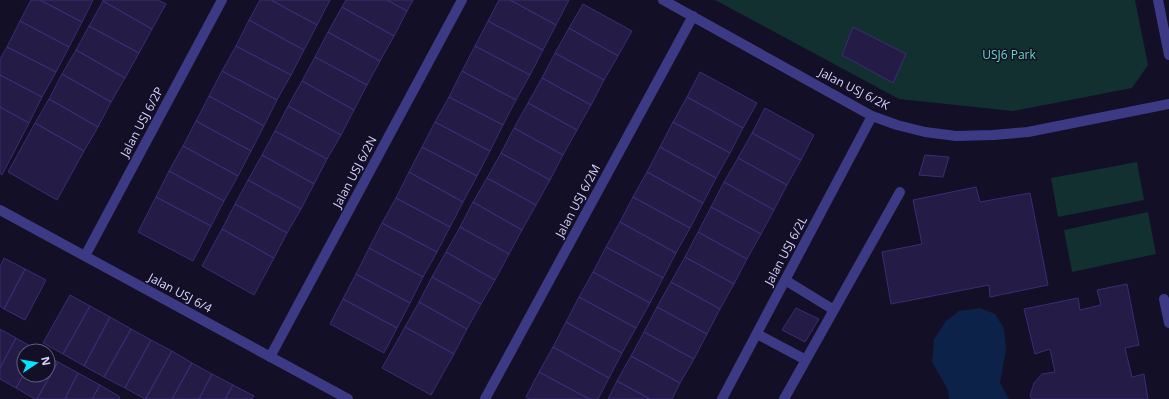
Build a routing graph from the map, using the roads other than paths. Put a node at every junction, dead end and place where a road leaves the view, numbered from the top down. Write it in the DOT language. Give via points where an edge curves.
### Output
graph roads {
  1 [pos="222,0"];
  2 [pos="462,0"];
  3 [pos="663,0"];
  4 [pos="1158,0"];
  5 [pos="692,16"];
  6 [pos="1169,55"];
  7 [pos="1169,104"];
  8 [pos="872,116"];
  9 [pos="900,192"];
  10 [pos="0,210"];
  11 [pos="85,256"];
  12 [pos="785,280"];
  13 [pos="1164,299"];
  14 [pos="834,310"];
  15 [pos="1169,323"];
  16 [pos="757,334"];
  17 [pos="270,357"];
  18 [pos="806,360"];
  19 [pos="348,399"];
  20 [pos="486,399"];
  21 [pos="722,399"];
  22 [pos="784,399"];
  1 -- 11 [label="street, Jalan USJ 6/2P"];
  2 -- 17 [label="street, Jalan USJ 6/2N"];
  3 -- 5 [label="street, Jalan USJ 6/2K"];
  4 -- 6 [label="street"];
  5 -- 8 [label="street, Jalan USJ 6/2K"];
  5 -- 20 [label="street, Jalan USJ 6/2M"];
  7 -- 8 [label="street, Jalan USJ 6/2K" via="1028,132 993,135 956,136 925,132"];
  8 -- 12 [label="street, Jalan USJ 6/2L"];
  9 -- 14 [label="street"];
  10 -- 11 [label="street, Jalan USJ 6/4"];
  11 -- 17 [label="street, Jalan USJ 6/4"];
  12 -- 14 [label="street"];
  12 -- 16 [label="street, Jalan USJ 6/2L"];
  13 -- 15 [label="street"];
  14 -- 18 [label="street"];
  16 -- 18 [label="street"];
  16 -- 21 [label="street, Jalan USJ 6/2L"];
  17 -- 19 [label="street, Jalan USJ 6/4"];
  18 -- 22 [label="street"];
}
